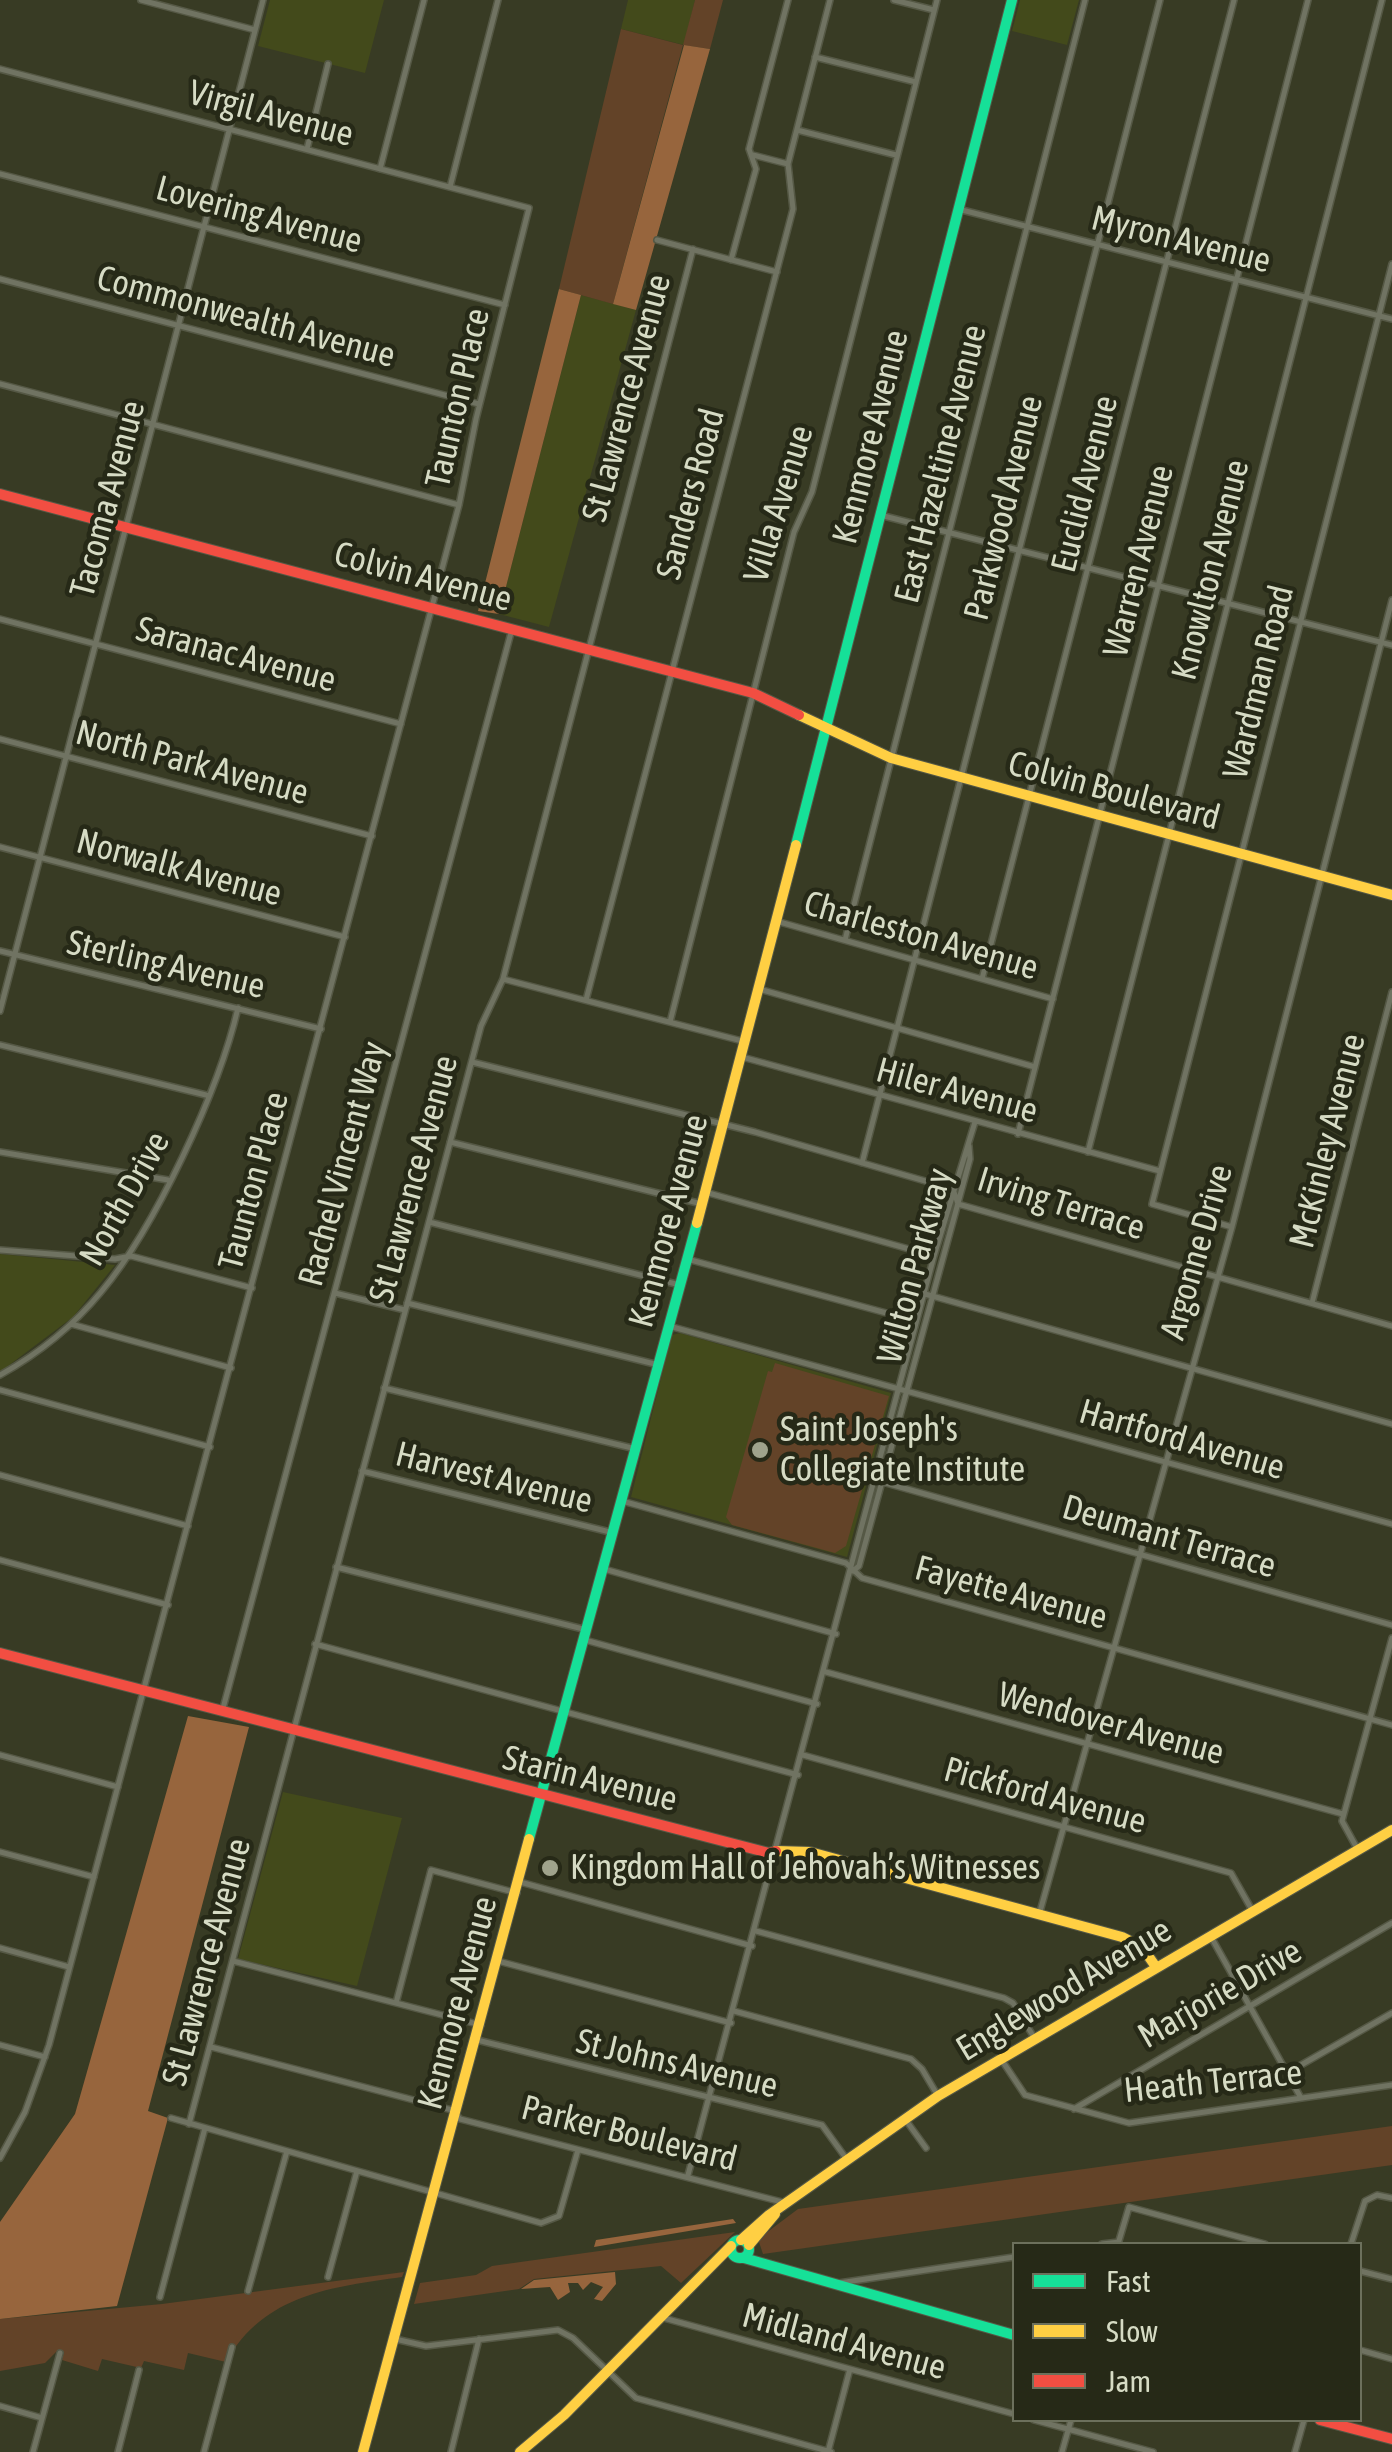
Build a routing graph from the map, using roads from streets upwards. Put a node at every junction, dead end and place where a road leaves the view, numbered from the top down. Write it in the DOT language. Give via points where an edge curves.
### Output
graph roads {
  1 [pos="140,0"];
  2 [pos="263,0"];
  3 [pos="424,0"];
  4 [pos="498,0"];
  5 [pos="788,0"];
  6 [pos="830,0"];
  7 [pos="894,0"];
  8 [pos="937,0"];
  9 [pos="1012,0"];
  10 [pos="1085,0"];
  11 [pos="1160,0"];
  12 [pos="1234,0"];
  13 [pos="1308,0"];
  14 [pos="1382,0"];
  15 [pos="934,10"];
  16 [pos="255,30"];
  17 [pos="815,57"];
  18 [pos="328,64"];
  19 [pos="0,69"];
  20 [pos="916,82"];
  21 [pos="230,128"];
  22 [pos="796,130"];
  23 [pos="307,149"];
  24 [pos="750,155"];
  25 [pos="897,155"];
  26 [pos="788,164"];
  27 [pos="380,169"];
  28 [pos="0,174"];
  29 [pos="450,187"];
  30 [pos="529,208"];
  31 [pos="958,209"];
  32 [pos="204,227"];
  33 [pos="1027,227"];
  34 [pos="657,240"];
  35 [pos="1097,245"];
  36 [pos="692,249"];
  37 [pos="731,260"];
  38 [pos="1167,262"];
  39 [pos="1392,264"];
  40 [pos="776,272"];
  41 [pos="0,279"];
  42 [pos="1236,280"];
  43 [pos="1306,298"];
  44 [pos="505,305"];
  45 [pos="1379,316"];
  46 [pos="1392,319"];
  47 [pos="179,326"];
  48 [pos="0,384"];
  49 [pos="480,404"];
  50 [pos="154,424"];
  51 [pos="0,494"];
  52 [pos="459,505"];
  53 [pos="880,516"];
  54 [pos="127,528"];
  55 [pos="949,533"];
  56 [pos="1020,550"];
  57 [pos="1089,568"];
  58 [pos="1158,586"];
  59 [pos="1392,600"];
  60 [pos="1228,603"];
  61 [pos="432,608"];
  62 [pos="0,619"];
  63 [pos="1300,622"];
  64 [pos="512,628"];
  65 [pos="1381,642"];
  66 [pos="96,644"];
  67 [pos="1392,645"];
  68 [pos="586,648"];
  69 [pos="670,670"];
  70 [pos="753,693"];
  71 [pos="402,724"];
  72 [pos="826,726"];
  73 [pos="0,739"];
  74 [pos="67,756"];
  75 [pos="891,758"];
  76 [pos="961,778"];
  77 [pos="1030,797"];
  78 [pos="1099,816"];
  79 [pos="1169,835"];
  80 [pos="372,836"];
  81 [pos="0,846"];
  82 [pos="1240,855"];
  83 [pos="40,857"];
  84 [pos="1321,878"];
  85 [pos="1392,896"];
  86 [pos="776,921"];
  87 [pos="345,937"];
  88 [pos="845,940"];
  89 [pos="0,951"];
  90 [pos="15,955"];
  91 [pos="914,960"];
  92 [pos="502,979"];
  93 [pos="982,979"];
  94 [pos="759,989"];
  95 [pos="1392,992"];
  96 [pos="1053,999"];
  97 [pos="586,1000"];
  98 [pos="238,1008"];
  99 [pos="0,1011"];
  100 [pos="670,1022"];
  101 [pos="897,1028"];
  102 [pos="321,1029"];
  103 [pos="746,1042"];
  104 [pos="0,1045"];
  105 [pos="742,1057"];
  106 [pos="472,1062"];
  107 [pos="1036,1067"];
  108 [pos="207,1095"];
  109 [pos="880,1096"];
  110 [pos="975,1122"];
  111 [pos="724,1124"];
  112 [pos="1018,1134"];
  113 [pos="450,1142"];
  114 [pos="969,1145"];
  115 [pos="0,1152"];
  116 [pos="1088,1152"];
  117 [pos="862,1163"];
  118 [pos="1160,1172"];
  119 [pos="168,1180"];
  120 [pos="953,1189"];
  121 [pos="704,1198"];
  122 [pos="958,1204"];
  123 [pos="429,1222"];
  124 [pos="1232,1227"];
  125 [pos="0,1250"];
  126 [pos="126,1256"];
  127 [pos="934,1256"];
  128 [pos="943,1258"];
  129 [pos="688,1259"];
  130 [pos="1218,1277"];
  131 [pos="680,1285"];
  132 [pos="252,1288"];
  133 [pos="334,1293"];
  134 [pos="924,1294"];
  135 [pos="933,1296"];
  136 [pos="1312,1303"];
  137 [pos="406,1306"];
  138 [pos="916,1321"];
  139 [pos="71,1324"];
  140 [pos="926,1324"];
  141 [pos="670,1326"];
  142 [pos="1392,1326"];
  143 [pos="659,1365"];
  144 [pos="231,1368"];
  145 [pos="1190,1368"];
  146 [pos="0,1375"];
  147 [pos="384,1388"];
  148 [pos="904,1388"];
  149 [pos="0,1390"];
  150 [pos="1392,1424"];
  151 [pos="210,1447"];
  152 [pos="636,1449"];
  153 [pos="1164,1461"];
  154 [pos="362,1471"];
  155 [pos="0,1475"];
  156 [pos="875,1480"];
  157 [pos="883,1482"];
  158 [pos="622,1502"];
  159 [pos="1392,1524"];
  160 [pos="188,1526"];
  161 [pos="614,1533"];
  162 [pos="1138,1554"];
  163 [pos="0,1560"];
  164 [pos="336,1567"];
  165 [pos="604,1569"];
  166 [pos="853,1571"];
  167 [pos="168,1605"];
  168 [pos="1392,1625"];
  169 [pos="836,1634"];
  170 [pos="586,1635"];
  171 [pos="1392,1638"];
  172 [pos="316,1644"];
  173 [pos="1113,1647"];
  174 [pos="0,1653"];
  175 [pos="826,1672"];
  176 [pos="145,1692"];
  177 [pos="817,1704"];
  178 [pos="566,1711"];
  179 [pos="222,1712"];
  180 [pos="1370,1718"];
  181 [pos="1392,1725"];
  182 [pos="293,1731"];
  183 [pos="1086,1742"];
  184 [pos="0,1755"];
  185 [pos="804,1756"];
  186 [pos="798,1775"];
  187 [pos="118,1787"];
  188 [pos="543,1796"];
  189 [pos="1343,1814"];
  190 [pos="1063,1826"];
  191 [pos="1391,1832"];
  192 [pos="1358,1850"];
  193 [pos="777,1851"];
  194 [pos="0,1852"];
  195 [pos="94,1877"];
  196 [pos="518,1887"];
  197 [pos="1252,1910"];
  198 [pos="1039,1915"];
  199 [pos="1392,1923"];
  200 [pos="756,1931"];
  201 [pos="1210,1936"];
  202 [pos="752,1946"];
  203 [pos="0,1948"];
  204 [pos="233,1961"];
  205 [pos="498,1961"];
  206 [pos="1156,1966"];
  207 [pos="70,1967"];
  208 [pos="396,2003"];
  209 [pos="1250,2005"];
  210 [pos="734,2011"];
  211 [pos="1392,2013"];
  212 [pos="731,2023"];
  213 [pos="481,2025"];
  214 [pos="1036,2038"];
  215 [pos="477,2040"];
  216 [pos="0,2044"];
  217 [pos="210,2046"];
  218 [pos="46,2057"];
  219 [pos="1001,2060"];
  220 [pos="1287,2073"];
  221 [pos="1392,2085"];
  222 [pos="938,2096"];
  223 [pos="710,2098"];
  224 [pos="1301,2098"];
  225 [pos="1074,2110"];
  226 [pos="457,2114"];
  227 [pos="171,2118"];
  228 [pos="905,2119"];
  229 [pos="189,2124"];
  230 [pos="205,2128"];
  231 [pos="0,2133"];
  232 [pos="13,2137"];
  233 [pos="926,2148"];
  234 [pos="578,2150"];
  235 [pos="287,2151"];
  236 [pos="0,2158"];
  237 [pos="848,2161"];
  238 [pos="357,2171"];
  239 [pos="688,2175"];
  240 [pos="435,2194"];
  241 [pos="1392,2198"];
  242 [pos="789,2204"];
  243 [pos="1118,2242"];
  244 [pos="1257,2242"];
  245 [pos="1352,2242"];
  246 [pos="742,2249"];
  247 [pos="1012,2257"];
  248 [pos="1362,2271"];
  249 [pos="328,2277"];
  250 [pos="1392,2280"];
  251 [pos="831,2284"];
  252 [pos="248,2291"];
  253 [pos="160,2297"];
  254 [pos="660,2317"];
  255 [pos="1012,2334"];
  256 [pos="480,2338"];
  257 [pos="395,2339"];
  258 [pos="232,2347"];
  259 [pos="1362,2351"];
  260 [pos="60,2353"];
  261 [pos="1392,2359"];
  262 [pos="850,2369"];
  263 [pos="139,2370"];
  264 [pos="608,2371"];
  265 [pos="0,2406"];
  266 [pos="1012,2413"];
  267 [pos="42,2418"];
  268 [pos="1042,2422"];
  269 [pos="1070,2422"];
  270 [pos="1303,2422"];
  271 [pos="1328,2422"];
  272 [pos="1068,2429"];
  273 [pos="1392,2439"];
  274 [pos="33,2452"];
  275 [pos="118,2452"];
  276 [pos="204,2452"];
  277 [pos="363,2452"];
  278 [pos="451,2452"];
  279 [pos="520,2452"];
  280 [pos="829,2452"];
  281 [pos="1062,2452"];
  282 [pos="1153,2452"];
  283 [pos="1295,2452"];
  1 -- 16 [label="street"];
  2 -- 16 [label="street, Tacoma Avenue"];
  3 -- 27 [label="street"];
  4 -- 29 [label="street"];
  5 -- 24 [label="street"];
  6 -- 17 [label="street, Sanders Road"];
  7 -- 15 [label="street"];
  8 -- 15 [label="street, Villa Avenue"];
  9 -- 31 [label="street, Kenmore Avenue"];
  10 -- 33 [label="street, East Hazeltine Avenue"];
  11 -- 35 [label="street, Parkwood Avenue"];
  12 -- 38 [label="street, Euclid Avenue"];
  13 -- 42 [label="street, Warren Avenue"];
  14 -- 43 [label="street, Knowlton Avenue"];
  15 -- 20 [label="street, Villa Avenue"];
  16 -- 21 [label="street, Tacoma Avenue"];
  17 -- 20 [label="street"];
  17 -- 22 [label="street, Sanders Road"];
  18 -- 23 [label="street"];
  19 -- 21 [label="street, Virgil Avenue"];
  20 -- 25 [label="street, Villa Avenue"];
  21 -- 23 [label="street, Virgil Avenue"];
  21 -- 32 [label="street, Tacoma Avenue"];
  22 -- 25 [label="street"];
  22 -- 26 [label="street, Sanders Road"];
  23 -- 27 [label="street, Virgil Avenue"];
  24 -- 26 [label="street"];
  24 -- 37 [label="street" via="756,169"];
  25 -- 70 [label="street, Villa Avenue" via="812,492 794,532"];
  26 -- 40 [label="street, Sanders Road" via="793,209"];
  27 -- 29 [label="street, Virgil Avenue"];
  28 -- 32 [label="street, Lovering Avenue"];
  29 -- 30 [label="street, Virgil Avenue"];
  30 -- 44 [label="street, Taunton Place"];
  31 -- 33 [label="street, Myron Avenue"];
  31 -- 53 [label="street, Kenmore Avenue"];
  32 -- 44 [label="street, Lovering Avenue"];
  32 -- 47 [label="street, Tacoma Avenue"];
  33 -- 35 [label="street, Myron Avenue"];
  33 -- 55 [label="street, East Hazeltine Avenue"];
  34 -- 36 [label="street"];
  35 -- 38 [label="street, Myron Avenue"];
  35 -- 56 [label="street, Parkwood Avenue"];
  36 -- 37 [label="street"];
  36 -- 68 [label="street, St Lawrence Avenue"];
  37 -- 40 [label="street"];
  38 -- 42 [label="street, Myron Avenue"];
  38 -- 57 [label="street, Euclid Avenue"];
  39 -- 45 [label="street, Wardman Road"];
  40 -- 69 [label="street, Sanders Road"];
  41 -- 47 [label="street, Commonwealth Avenue"];
  42 -- 43 [label="street, Myron Avenue"];
  42 -- 58 [label="street, Warren Avenue"];
  43 -- 45 [label="street, Myron Avenue"];
  43 -- 60 [label="street, Knowlton Avenue"];
  44 -- 49 [label="street, Taunton Place"];
  45 -- 46 [label="street, Myron Avenue"];
  45 -- 63 [label="street, Wardman Road"];
  47 -- 49 [label="street, Commonwealth Avenue"];
  47 -- 50 [label="street, Tacoma Avenue"];
  48 -- 50 [label="street"];
  49 -- 52 [label="street, Taunton Place"];
  50 -- 52 [label="street"];
  50 -- 54 [label="street, Tacoma Avenue"];
  51 -- 54 [label="street, Colvin Avenue"];
  52 -- 61 [label="street, Taunton Place"];
  53 -- 55 [label="street"];
  53 -- 72 [label="street, Kenmore Avenue"];
  54 -- 61 [label="street, Colvin Avenue"];
  54 -- 66 [label="street, Tacoma Avenue"];
  55 -- 56 [label="street"];
  55 -- 75 [label="street, East Hazeltine Avenue"];
  56 -- 57 [label="street"];
  56 -- 76 [label="street, Parkwood Avenue"];
  57 -- 58 [label="street"];
  57 -- 77 [label="street, Euclid Avenue"];
  58 -- 60 [label="street"];
  58 -- 78 [label="street, Warren Avenue"];
  59 -- 65 [label="street, Argonne Drive"];
  60 -- 63 [label="street"];
  60 -- 79 [label="street, Knowlton Avenue"];
  61 -- 64 [label="street, Colvin Avenue"];
  61 -- 71 [label="street, Taunton Place"];
  62 -- 66 [label="street, Saranac Avenue"];
  63 -- 65 [label="street"];
  63 -- 82 [label="street, Wardman Road"];
  64 -- 68 [label="street, Colvin Avenue"];
  64 -- 133 [label="street, Rachel Vincent Way"];
  65 -- 67 [label="street"];
  65 -- 84 [label="street, Argonne Drive"];
  66 -- 71 [label="street, Saranac Avenue"];
  66 -- 74 [label="street, Tacoma Avenue"];
  68 -- 69 [label="street, Colvin Avenue"];
  68 -- 92 [label="street, St Lawrence Avenue"];
  69 -- 70 [label="street, Colvin Avenue"];
  69 -- 97 [label="street, Sanders Road"];
  70 -- 72 [label="street, Colvin Avenue"];
  70 -- 100 [label="street, Villa Avenue"];
  71 -- 80 [label="street, Taunton Place"];
  72 -- 75 [label="street, Colvin Boulevard"];
  72 -- 86 [label="street, Kenmore Avenue"];
  73 -- 74 [label="street, North Park Avenue"];
  74 -- 80 [label="street, North Park Avenue"];
  74 -- 83 [label="street, Tacoma Avenue"];
  75 -- 76 [label="street, Colvin Boulevard"];
  75 -- 88 [label="street, East Hazeltine Avenue"];
  76 -- 77 [label="street, Colvin Boulevard"];
  76 -- 91 [label="street, Parkwood Avenue"];
  77 -- 78 [label="street, Colvin Boulevard"];
  77 -- 93 [label="street, Euclid Avenue"];
  78 -- 79 [label="street, Colvin Boulevard"];
  78 -- 96 [label="street, Warren Avenue"];
  79 -- 82 [label="street, Colvin Boulevard"];
  79 -- 116 [label="street, Knowlton Avenue"];
  80 -- 87 [label="street, Taunton Place"];
  81 -- 83 [label="street, Norwalk Avenue"];
  82 -- 84 [label="street, Colvin Boulevard"];
  82 -- 118 [label="street, Wardman Road"];
  83 -- 87 [label="street, Norwalk Avenue"];
  83 -- 90 [label="street, Tacoma Avenue"];
  84 -- 85 [label="street, Colvin Boulevard"];
  84 -- 124 [label="street, Argonne Drive"];
  86 -- 88 [label="street, Charleston Avenue"];
  86 -- 94 [label="street, Kenmore Avenue"];
  87 -- 102 [label="street, Taunton Place"];
  88 -- 91 [label="street, Charleston Avenue"];
  89 -- 90 [label="street, Sterling Avenue"];
  90 -- 98 [label="street, Sterling Avenue"];
  90 -- 99 [label="street, Tacoma Avenue"];
  91 -- 93 [label="street, Charleston Avenue"];
  91 -- 101 [label="street, Parkwood Avenue"];
  92 -- 97 [label="street"];
  92 -- 106 [label="street, St Lawrence Avenue"];
  93 -- 96 [label="street, Charleston Avenue"];
  94 -- 101 [label="street"];
  94 -- 103 [label="street, Kenmore Avenue"];
  95 -- 136 [label="street, McKinley Avenue"];
  96 -- 107 [label="street, Warren Avenue"];
  97 -- 100 [label="street"];
  98 -- 102 [label="street, Sterling Avenue"];
  98 -- 108 [label="street, North Drive"];
  100 -- 103 [label="street"];
  101 -- 107 [label="street"];
  101 -- 109 [label="street, Parkwood Avenue"];
  102 -- 132 [label="street, Taunton Place"];
  103 -- 105 [label="street, Kenmore Avenue"];
  104 -- 108 [label="street"];
  105 -- 109 [label="street, Hiler Avenue"];
  105 -- 111 [label="street, Kenmore Avenue"];
  106 -- 111 [label="street"];
  106 -- 113 [label="street, St Lawrence Avenue"];
  107 -- 112 [label="street, Warren Avenue"];
  108 -- 119 [label="street, North Drive"];
  109 -- 110 [label="street, Hiler Avenue"];
  109 -- 117 [label="street, Parkwood Avenue"];
  110 -- 112 [label="street, Hiler Avenue"];
  110 -- 114 [label="street, Wilton Parkway"];
  111 -- 117 [label="street"];
  111 -- 121 [label="street, Kenmore Avenue"];
  112 -- 116 [label="street, Hiler Avenue"];
  113 -- 121 [label="street"];
  113 -- 123 [label="street, St Lawrence Avenue"];
  114 -- 120 [label="street, Wilton Parkway"];
  114 -- 122 [label="street, Wilton Parkway"];
  115 -- 119 [label="street"];
  116 -- 118 [label="street, Hiler Avenue"];
  117 -- 120 [label="street"];
  118 -- 124 [label="street, Wardman Road" via="1152,1204"];
  119 -- 126 [label="street, North Drive"];
  120 -- 122 [label="street, Irving Terrace"];
  120 -- 127 [label="street, Wilton Parkway"];
  121 -- 127 [label="street"];
  121 -- 129 [label="street, Kenmore Avenue"];
  122 -- 128 [label="street, Wilton Parkway"];
  122 -- 130 [label="street, Irving Terrace"];
  123 -- 131 [label="street"];
  123 -- 137 [label="street, St Lawrence Avenue"];
  124 -- 130 [label="street, Argonne Drive"];
  125 -- 126 [label="street"];
  126 -- 132 [label="street"];
  126 -- 139 [label="street, North Drive"];
  127 -- 128 [label="street"];
  127 -- 134 [label="street, Wilton Parkway"];
  128 -- 135 [label="street, Wilton Parkway"];
  129 -- 131 [label="street, Kenmore Avenue"];
  129 -- 138 [label="street"];
  130 -- 136 [label="street, Irving Terrace"];
  130 -- 145 [label="street, Argonne Drive"];
  131 -- 141 [label="street, Kenmore Avenue"];
  132 -- 144 [label="street, Taunton Place"];
  133 -- 137 [label="street"];
  133 -- 179 [label="street, Rachel Vincent Way"];
  134 -- 135 [label="street"];
  134 -- 138 [label="street, Wilton Parkway"];
  135 -- 140 [label="street, Wilton Parkway"];
  135 -- 145 [label="street"];
  136 -- 142 [label="street, Irving Terrace"];
  137 -- 143 [label="street"];
  137 -- 147 [label="street, St Lawrence Avenue"];
  138 -- 140 [label="street"];
  138 -- 148 [label="street, Wilton Parkway"];
  139 -- 144 [label="street"];
  139 -- 146 [label="street, North Drive"];
  140 -- 148 [label="street, Wilton Parkway"];
  141 -- 143 [label="street, Kenmore Avenue"];
  141 -- 148 [label="street, Hartford Avenue"];
  143 -- 152 [label="street, Kenmore Avenue"];
  144 -- 151 [label="street, Taunton Place"];
  145 -- 150 [label="street"];
  145 -- 153 [label="street, Argonne Drive"];
  147 -- 152 [label="street"];
  147 -- 154 [label="street, St Lawrence Avenue"];
  148 -- 153 [label="street, Hartford Avenue"];
  148 -- 156 [label="street, Wilton Parkway"];
  148 -- 157 [label="street, Wilton Parkway"];
  149 -- 151 [label="street"];
  151 -- 160 [label="street, Taunton Place"];
  152 -- 158 [label="street, Kenmore Avenue"];
  153 -- 159 [label="street, Hartford Avenue"];
  153 -- 162 [label="street, Argonne Drive"];
  154 -- 161 [label="street, Harvest Avenue"];
  154 -- 164 [label="street, St Lawrence Avenue"];
  155 -- 160 [label="street"];
  156 -- 157 [label="street, Deumant Terrace"];
  156 -- 166 [label="street, Wilton Parkway"];
  157 -- 162 [label="street, Deumant Terrace"];
  157 -- 166 [label="street, Wilton Parkway"];
  158 -- 161 [label="street, Kenmore Avenue"];
  158 -- 166 [label="street, Fayette Avenue" via="846,1563"];
  160 -- 167 [label="street, Taunton Place"];
  161 -- 165 [label="street, Kenmore Avenue"];
  162 -- 168 [label="street, Deumant Terrace"];
  162 -- 173 [label="street, Argonne Drive"];
  163 -- 167 [label="street"];
  164 -- 170 [label="street"];
  164 -- 172 [label="street, St Lawrence Avenue"];
  165 -- 169 [label="street"];
  165 -- 170 [label="street, Kenmore Avenue"];
  166 -- 169 [label="street, Wilton Parkway"];
  166 -- 173 [label="street, Fayette Avenue"];
  167 -- 176 [label="street, Taunton Place"];
  169 -- 175 [label="street, Wilton Parkway"];
  170 -- 177 [label="street"];
  170 -- 178 [label="street, Kenmore Avenue"];
  171 -- 180 [label="street"];
  172 -- 178 [label="street"];
  172 -- 182 [label="street, St Lawrence Avenue"];
  173 -- 180 [label="street, Fayette Avenue"];
  173 -- 183 [label="street, Argonne Drive"];
  174 -- 176 [label="street, Starin Avenue"];
  175 -- 177 [label="street, Wilton Parkway"];
  175 -- 183 [label="street, Wendover Avenue"];
  176 -- 179 [label="street, Starin Avenue"];
  176 -- 187 [label="street, Taunton Place"];
  177 -- 185 [label="street, Wilton Parkway"];
  178 -- 186 [label="street"];
  178 -- 188 [label="street, Kenmore Avenue"];
  179 -- 182 [label="street, Starin Avenue"];
  180 -- 181 [label="street, Fayette Avenue"];
  180 -- 189 [label="street"];
  182 -- 188 [label="street, Starin Avenue"];
  182 -- 204 [label="street, St Lawrence Avenue"];
  183 -- 189 [label="street, Wendover Avenue"];
  183 -- 190 [label="street, Argonne Drive"];
  184 -- 187 [label="street"];
  185 -- 186 [label="street, Wilton Parkway"];
  185 -- 190 [label="street, Pickford Avenue"];
  186 -- 193 [label="street"];
  187 -- 195 [label="street, Taunton Place"];
  188 -- 193 [label="street, Starin Avenue"];
  188 -- 196 [label="street, Kenmore Avenue"];
  189 -- 192 [label="street"];
  190 -- 197 [label="street, Pickford Avenue" via="1231,1873"];
  190 -- 198 [label="street, Argonne Drive"];
  191 -- 192 [label="street, Englewood Avenue"];
  192 -- 197 [label="street, Englewood Avenue"];
  193 -- 198 [label="street, Starin Avenue" via="810,1852"];
  193 -- 200 [label="street"];
  194 -- 195 [label="street"];
  195 -- 207 [label="street, Taunton Place"];
  196 -- 202 [label="street"];
  196 -- 205 [label="street, Kenmore Avenue"];
  196 -- 208 [label="street" via="431,1870"];
  197 -- 201 [label="street, Englewood Avenue"];
  198 -- 206 [label="street, Starin Avenue" via="1133,1942"];
  199 -- 209 [label="street, Marjorie Drive"];
  200 -- 202 [label="street"];
  200 -- 214 [label="street" via="1004,1998"];
  201 -- 206 [label="street, Englewood Avenue"];
  201 -- 209 [label="street"];
  202 -- 210 [label="street"];
  203 -- 207 [label="street"];
  204 -- 208 [label="street"];
  204 -- 217 [label="street, St Lawrence Avenue"];
  205 -- 212 [label="street"];
  205 -- 213 [label="street, Kenmore Avenue"];
  206 -- 214 [label="street, Englewood Avenue"];
  207 -- 218 [label="street, Taunton Place"];
  208 -- 213 [label="street"];
  209 -- 220 [label="street"];
  209 -- 225 [label="street, Marjorie Drive"];
  210 -- 212 [label="street"];
  210 -- 222 [label="street" via="911,2060"];
  211 -- 220 [label="street"];
  212 -- 223 [label="street"];
  213 -- 215 [label="street, Kenmore Avenue"];
  214 -- 219 [label="street, Englewood Avenue"];
  215 -- 223 [label="street, St Johns Avenue"];
  215 -- 226 [label="street, Kenmore Avenue"];
  216 -- 218 [label="street"];
  217 -- 226 [label="street, Parker Boulevard"];
  217 -- 229 [label="street, St Lawrence Avenue"];
  218 -- 232 [label="street, Taunton Place"];
  219 -- 222 [label="street, Englewood Avenue"];
  219 -- 225 [label="street, Heath Terrace" via="1025,2096"];
  220 -- 224 [label="street"];
  221 -- 224 [label="street, Heath Terrace"];
  222 -- 228 [label="street, Englewood Avenue"];
  223 -- 237 [label="street, St Johns Avenue" via="822,2126"];
  223 -- 239 [label="street"];
  224 -- 225 [label="street, Heath Terrace" via="1130,2123"];
  226 -- 234 [label="street, Parker Boulevard"];
  226 -- 240 [label="street, Kenmore Avenue"];
  227 -- 229 [label="street"];
  228 -- 233 [label="street"];
  228 -- 237 [label="street, Englewood Avenue"];
  229 -- 230 [label="street"];
  230 -- 235 [label="street"];
  230 -- 253 [label="street"];
  231 -- 232 [label="street"];
  232 -- 236 [label="street, Taunton Place"];
  234 -- 239 [label="street, Parker Boulevard"];
  234 -- 240 [label="street" via="562,2207 551,2222"];
  235 -- 238 [label="street"];
  235 -- 252 [label="street"];
  237 -- 242 [label="street, Englewood Avenue"];
  238 -- 240 [label="street"];
  238 -- 249 [label="street"];
  239 -- 242 [label="street, Parker Boulevard"];
  240 -- 257 [label="street, Kenmore Avenue"];
  241 -- 245 [label="street" via="1364,2201"];
  242 -- 246 [label="street, Englewood Avenue"];
  243 -- 244 [label="street" via="1129,2208"];
  246 -- 251 [label="street" via="764,2266"];
  246 -- 254 [label="street, Englewood Avenue" via="716,2264"];
  247 -- 251 [label="street"];
  248 -- 250 [label="street"];
  251 -- 255 [label="street"];
  254 -- 262 [label="street, Midland Avenue"];
  254 -- 264 [label="street, Englewood Avenue"];
  256 -- 257 [label="street" via="426,2346"];
  256 -- 264 [label="street" via="558,2330"];
  256 -- 278 [label="street"];
  257 -- 277 [label="street, Kenmore Avenue"];
  258 -- 276 [label="street"];
  259 -- 261 [label="street"];
  260 -- 267 [label="street"];
  262 -- 266 [label="street, Midland Avenue"];
  262 -- 280 [label="street"];
  263 -- 275 [label="street"];
  264 -- 279 [label="street, Englewood Avenue"];
  264 -- 280 [label="street" via="636,2398"];
  265 -- 267 [label="street"];
  267 -- 274 [label="street"];
  268 -- 272 [label="street"];
  269 -- 272 [label="street"];
  270 -- 283 [label="street"];
  271 -- 273 [label="street"];
  272 -- 281 [label="street"];
  272 -- 282 [label="street"];
}
